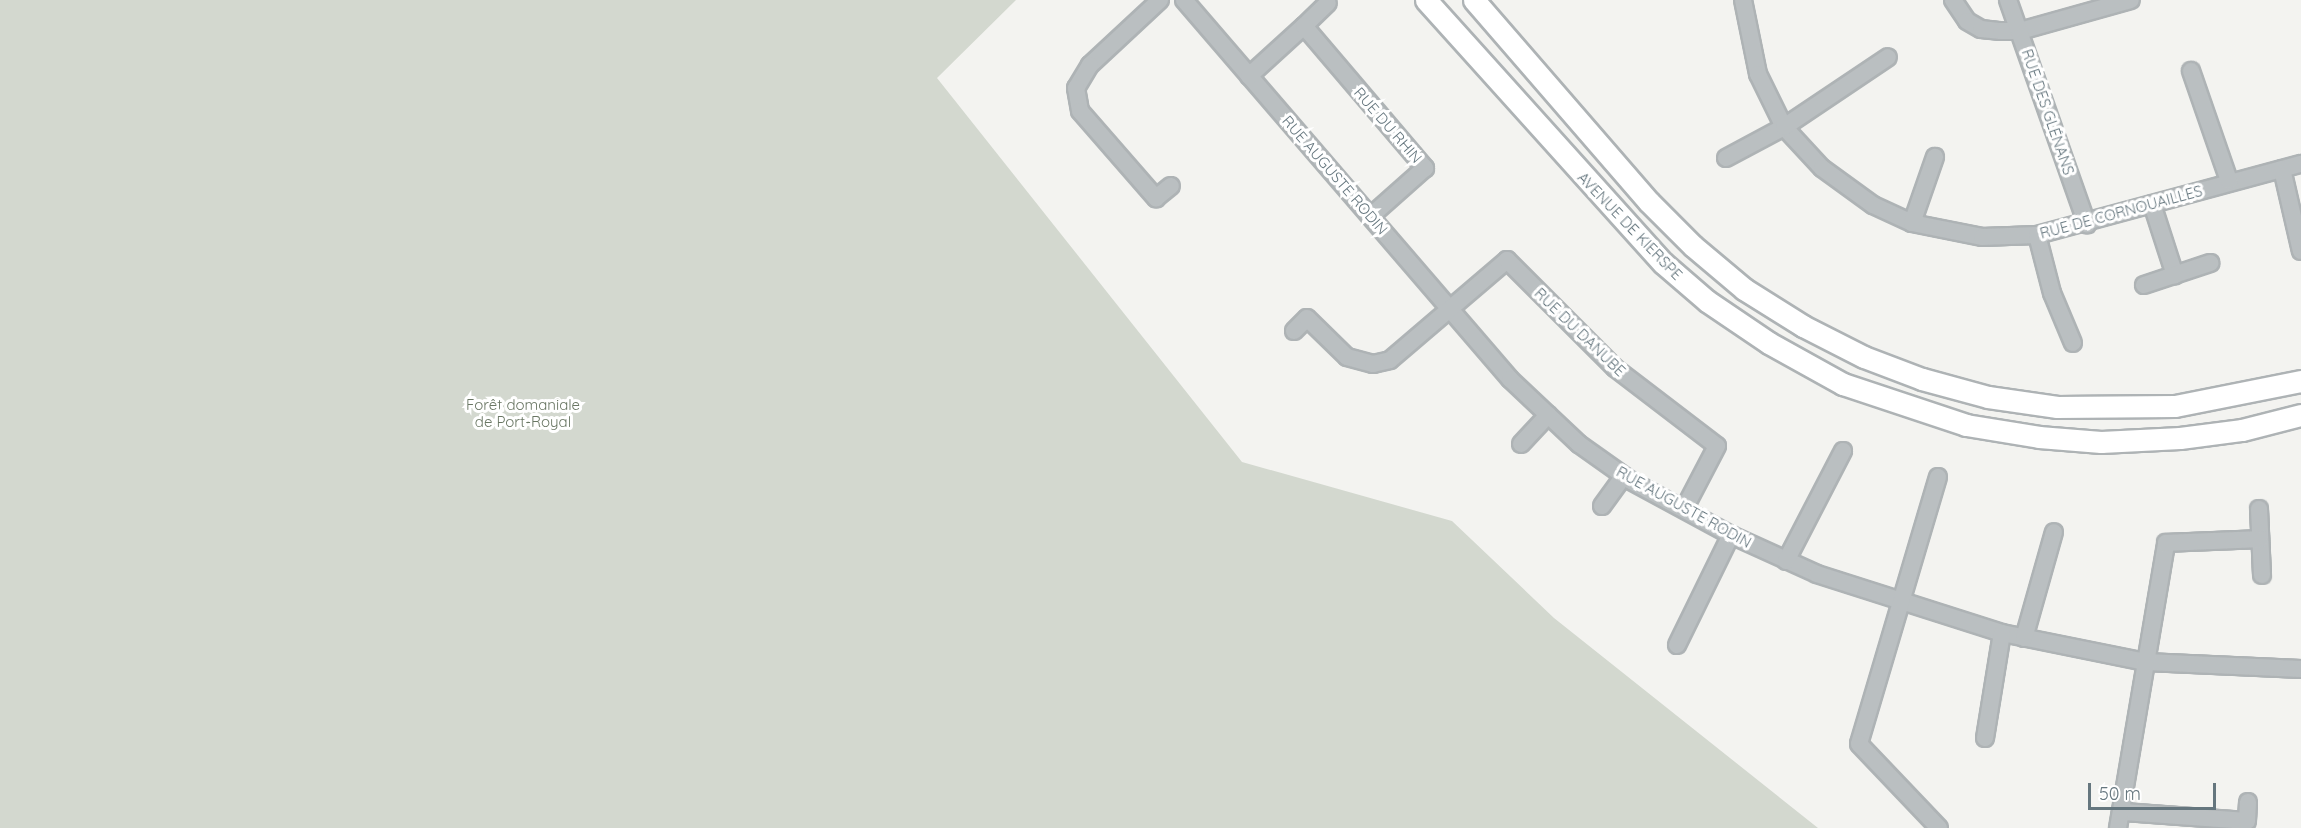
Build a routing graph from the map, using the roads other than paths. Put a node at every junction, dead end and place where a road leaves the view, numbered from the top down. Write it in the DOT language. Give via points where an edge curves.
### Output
graph roads {
  1 [pos="1160,0"];
  2 [pos="1184,0"];
  3 [pos="1426,0"];
  4 [pos="1474,0"];
  5 [pos="1743,0"];
  6 [pos="1953,0"];
  7 [pos="2008,0"];
  8 [pos="2131,0"];
  9 [pos="1328,3"];
  10 [pos="1304,26"];
  11 [pos="2020,31"];
  12 [pos="1888,57"];
  13 [pos="2191,71"];
  14 [pos="1249,76"];
  15 [pos="1784,127"];
  16 [pos="1935,157"];
  17 [pos="1726,158"];
  18 [pos="2301,164"];
  19 [pos="2282,169"];
  20 [pos="2229,182"];
  21 [pos="1171,186"];
  22 [pos="2152,204"];
  23 [pos="1371,216"];
  24 [pos="1912,223"];
  25 [pos="2087,224"];
  26 [pos="2037,235"];
  27 [pos="2301,251"];
  28 [pos="2210,263"];
  29 [pos="2175,275"];
  30 [pos="2144,285"];
  31 [pos="1451,310"];
  32 [pos="1294,331"];
  33 [pos="2073,343"];
  34 [pos="2301,381"];
  35 [pos="1548,415"];
  36 [pos="2301,415"];
  37 [pos="1521,444"];
  38 [pos="1843,451"];
  39 [pos="1624,476"];
  40 [pos="1938,477"];
  41 [pos="1602,506"];
  42 [pos="1684,509"];
  43 [pos="2259,509"];
  44 [pos="2055,532"];
  45 [pos="1731,536"];
  46 [pos="2260,539"];
  47 [pos="1786,561"];
  48 [pos="2262,575"];
  49 [pos="1904,601"];
  50 [pos="2001,633"];
  51 [pos="2024,638"];
  52 [pos="1677,645"];
  53 [pos="2146,662"];
  54 [pos="2301,669"];
  55 [pos="1985,738"];
  56 [pos="2248,802"];
  57 [pos="2124,812"];
  58 [pos="1939,828"];
  59 [pos="2118,828"];
  1 -- 21 [label="street" via="1090,65 1076,88 1080,111 1156,198"];
  2 -- 14 [label="street, RUE AUGUSTE RODIN"];
  3 -- 36 [label="main road, AVENUE DE KIERSPE" via="1663,263 1707,301 1760,337 1843,384 1966,425 2101,442 2200,435"];
  4 -- 34 [label="main road, AVENUE DE KIERSPE" via="1649,202 1693,246 1744,289 1803,326 1864,357 1922,379 1988,397 2057,407 2175,406"];
  5 -- 15 [label="street, RUE DE CORNOUAILLES" via="1758,74"];
  6 -- 11 [label="street" via="1967,21 1981,29"];
  7 -- 11 [label="street, RUE DES GLÉNANS"];
  8 -- 11 [label="street"];
  9 -- 10 [label="street"];
  10 -- 14 [label="street"];
  10 -- 23 [label="street, RUE DU RHIN" via="1425,168"];
  11 -- 25 [label="street, RUE DES GLÉNANS"];
  12 -- 15 [label="street"];
  13 -- 20 [label="street"];
  14 -- 23 [label="street, RUE AUGUSTE RODIN"];
  15 -- 17 [label="street"];
  15 -- 24 [label="street, RUE DE CORNOUAILLES" via="1822,168 1873,205"];
  16 -- 24 [label="street"];
  18 -- 19 [label="street, RUE DE CORNOUAILLES"];
  19 -- 20 [label="street, RUE DE CORNOUAILLES"];
  19 -- 27 [label="street"];
  20 -- 22 [label="street, RUE DE CORNOUAILLES"];
  22 -- 25 [label="street, RUE DE CORNOUAILLES"];
  22 -- 29 [label="street"];
  23 -- 31 [label="street, RUE AUGUSTE RODIN"];
  24 -- 26 [label="street, RUE DE CORNOUAILLES" via="1982,237"];
  25 -- 26 [label="street, RUE DE CORNOUAILLES"];
  26 -- 33 [label="street" via="2052,293"];
  28 -- 29 [label="street"];
  29 -- 30 [label="street"];
  31 -- 32 [label="street" via="1390,360 1373,364 1347,357 1307,318"];
  31 -- 35 [label="street, RUE AUGUSTE RODIN" via="1510,379"];
  31 -- 42 [label="street, RUE DU DANUBE" via="1507,260 1615,368 1717,446"];
  35 -- 37 [label="street"];
  35 -- 39 [label="street, RUE AUGUSTE RODIN" via="1579,444"];
  38 -- 47 [label="street"];
  39 -- 41 [label="street"];
  39 -- 42 [label="street, RUE AUGUSTE RODIN"];
  40 -- 49 [label="street"];
  42 -- 45 [label="street, RUE AUGUSTE RODIN"];
  43 -- 46 [label="street"];
  44 -- 51 [label="street"];
  45 -- 47 [label="street, RUE AUGUSTE RODIN"];
  45 -- 52 [label="street"];
  46 -- 48 [label="street"];
  46 -- 53 [label="street" via="2166,543"];
  47 -- 49 [label="street, RUE AUGUSTE RODIN"];
  49 -- 50 [label="street, RUE AUGUSTE RODIN"];
  49 -- 58 [label="street" via="1859,744"];
  50 -- 51 [label="street, RUE AUGUSTE RODIN"];
  50 -- 55 [label="street"];
  51 -- 53 [label="street, RUE AUGUSTE RODIN"];
  53 -- 54 [label="street, RUE AUGUSTE RODIN"];
  53 -- 57 [label="street"];
  56 -- 57 [label="street" via="2247,821"];
  57 -- 59 [label="street"];
}
